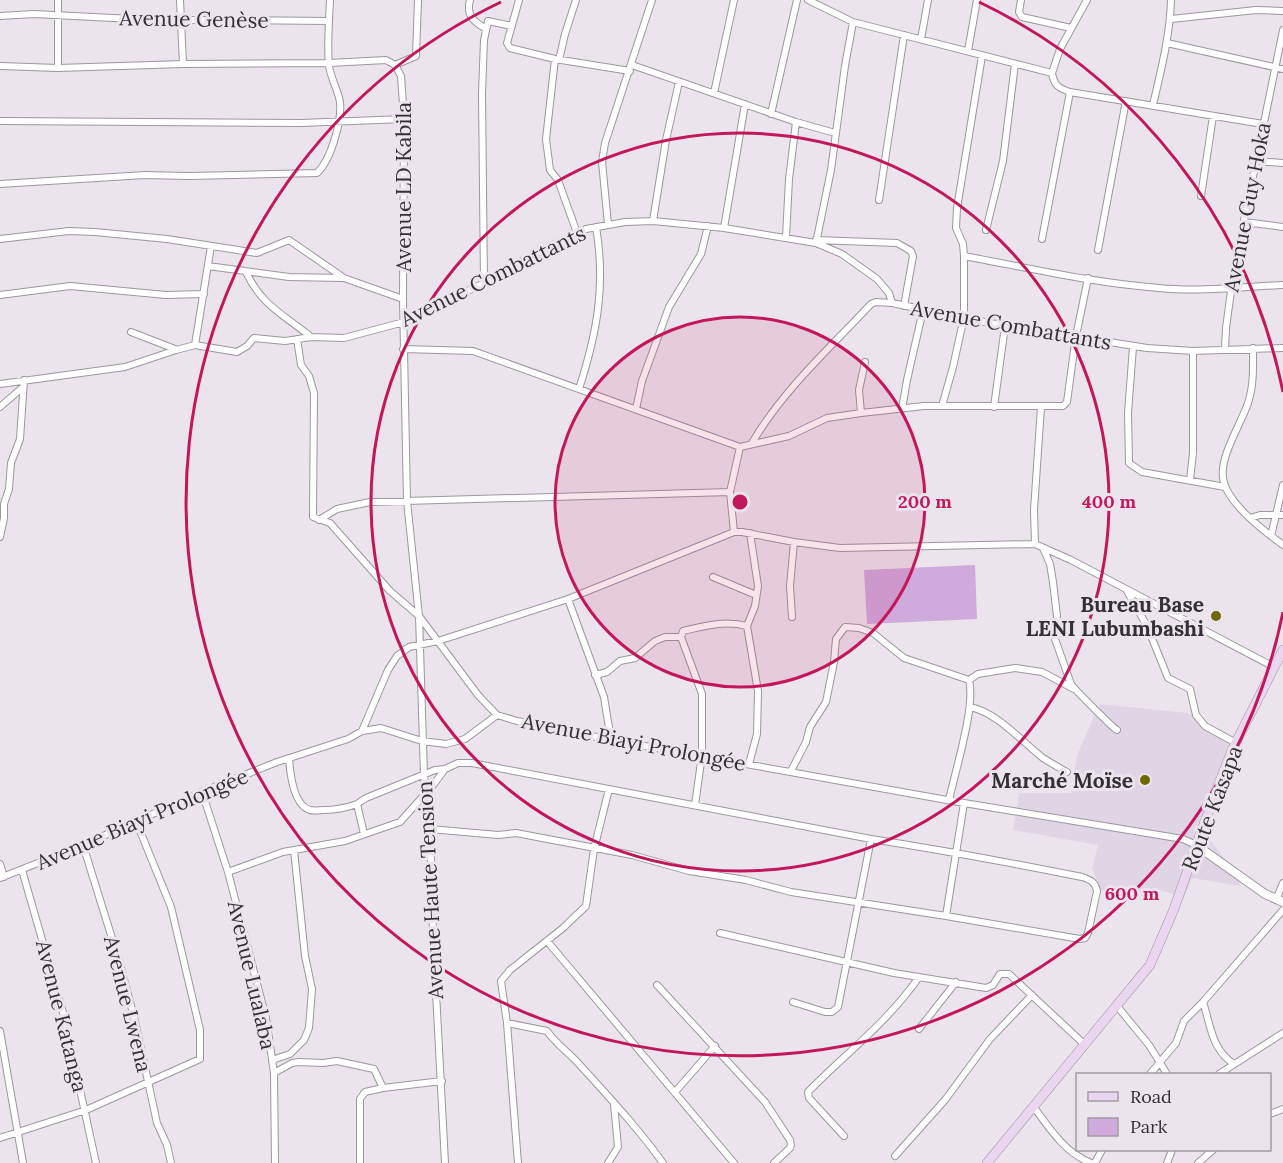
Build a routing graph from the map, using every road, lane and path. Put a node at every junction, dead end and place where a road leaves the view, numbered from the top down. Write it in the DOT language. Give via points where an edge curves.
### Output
graph roads {
  1 [pos="58,0"];
  2 [pos="180,0"];
  3 [pos="330,0"];
  4 [pos="418,0"];
  5 [pos="470,0"];
  6 [pos="519,0"];
  7 [pos="576,0"];
  8 [pos="652,0"];
  9 [pos="734,0"];
  10 [pos="797,0"];
  11 [pos="808,0"];
  12 [pos="928,0"];
  13 [pos="977,0"];
  14 [pos="1022,0"];
  15 [pos="1088,0"];
  16 [pos="1171,0"];
  17 [pos="1283,11"];
  18 [pos="59,15"];
  19 [pos="0,16"];
  20 [pos="182,19"];
  21 [pos="1171,19"];
  22 [pos="329,21"];
  23 [pos="853,22"];
  24 [pos="512,26"];
  25 [pos="1071,28"];
  26 [pos="486,29"];
  27 [pos="1283,30"];
  28 [pos="904,35"];
  29 [pos="921,39"];
  30 [pos="1167,43"];
  31 [pos="968,51"];
  32 [pos="982,56"];
  33 [pos="557,59"];
  34 [pos="329,63"];
  35 [pos="183,64"];
  36 [pos="1016,64"];
  37 [pos="395,65"];
  38 [pos="0,66"];
  39 [pos="1275,67"];
  40 [pos="58,68"];
  41 [pos="631,68"];
  42 [pos="1283,69"];
  43 [pos="1052,73"];
  44 [pos="679,81"];
  45 [pos="1070,92"];
  46 [pos="714,93"];
  47 [pos="1126,101"];
  48 [pos="745,104"];
  49 [pos="1153,105"];
  50 [pos="771,114"];
  51 [pos="1213,116"];
  52 [pos="404,119"];
  53 [pos="0,121"];
  54 [pos="338,121"];
  55 [pos="796,122"];
  56 [pos="1263,124"];
  57 [pos="836,133"];
  58 [pos="1257,161"];
  59 [pos="1283,164"];
  60 [pos="0,184"];
  61 [pos="1201,196"];
  62 [pos="879,200"];
  63 [pos="654,221"];
  64 [pos="1244,222"];
  65 [pos="608,224"];
  66 [pos="708,226"];
  67 [pos="596,227"];
  68 [pos="1283,227"];
  69 [pos="724,228"];
  70 [pos="986,230"];
  71 [pos="577,233"];
  72 [pos="786,237"];
  73 [pos="0,239"];
  74 [pos="1042,239"];
  75 [pos="816,241"];
  76 [pos="211,246"];
  77 [pos="1098,249"];
  78 [pos="964,256"];
  79 [pos="208,266"];
  80 [pos="246,272"];
  81 [pos="344,278"];
  82 [pos="1088,278"];
  83 [pos="484,283"];
  84 [pos="1283,285"];
  85 [pos="1231,287"];
  86 [pos="204,294"];
  87 [pos="0,295"];
  88 [pos="403,298"];
  89 [pos="892,303"];
  90 [pos="904,306"];
  91 [pos="923,310"];
  92 [pos="964,317"];
  93 [pos="404,322"];
  94 [pos="1005,326"];
  95 [pos="131,332"];
  96 [pos="1076,336"];
  97 [pos="311,337"];
  98 [pos="297,339"];
  99 [pos="195,345"];
  100 [pos="1132,346"];
  101 [pos="1253,348"];
  102 [pos="1283,348"];
  103 [pos="404,349"];
  104 [pos="1225,349"];
  105 [pos="176,350"];
  106 [pos="1193,351"];
  107 [pos="865,362"];
  108 [pos="0,384"];
  109 [pos="24,384"];
  110 [pos="579,389"];
  111 [pos="0,406"];
  112 [pos="942,406"];
  113 [pos="994,407"];
  114 [pos="1041,407"];
  115 [pos="636,409"];
  116 [pos="902,409"];
  117 [pos="861,413"];
  118 [pos="752,443"];
  119 [pos="740,447"];
  120 [pos="1190,480"];
  121 [pos="1283,485"];
  122 [pos="1225,487"];
  123 [pos="730,492"];
  124 [pos="407,501"];
  125 [pos="1279,514"];
  126 [pos="1251,518"];
  127 [pos="316,519"];
  128 [pos="734,532"];
  129 [pos="750,533"];
  130 [pos="1271,536"];
  131 [pos="0,537"];
  132 [pos="794,542"];
  133 [pos="1035,544"];
  134 [pos="1283,545"];
  135 [pos="1043,548"];
  136 [pos="713,577"];
  137 [pos="1126,589"];
  138 [pos="756,595"];
  139 [pos="568,599"];
  140 [pos="419,616"];
  141 [pos="792,617"];
  142 [pos="747,626"];
  143 [pos="681,637"];
  144 [pos="438,641"];
  145 [pos="420,644"];
  146 [pos="1283,650"];
  147 [pos="1274,667"];
  148 [pos="596,675"];
  149 [pos="969,680"];
  150 [pos="1074,689"];
  151 [pos="970,707"];
  152 [pos="497,715"];
  153 [pos="1118,730"];
  154 [pos="362,731"];
  155 [pos="611,740"];
  156 [pos="422,741"];
  157 [pos="1236,743"];
  158 [pos="702,756"];
  159 [pos="289,758"];
  160 [pos="749,764"];
  161 [pos="445,769"];
  162 [pos="791,771"];
  163 [pos="1067,772"];
  164 [pos="424,775"];
  165 [pos="609,789"];
  166 [pos="202,792"];
  167 [pos="426,793"];
  168 [pos="949,800"];
  169 [pos="964,803"];
  170 [pos="357,804"];
  171 [pos="695,805"];
  172 [pos="136,821"];
  173 [pos="430,829"];
  174 [pos="364,834"];
  175 [pos="871,839"];
  176 [pos="83,845"];
  177 [pos="1196,845"];
  178 [pos="594,849"];
  179 [pos="294,850"];
  180 [pos="955,853"];
  181 [pos="0,864"];
  182 [pos="22,870"];
  183 [pos="228,872"];
  184 [pos="2,878"];
  185 [pos="1283,883"];
  186 [pos="860,901"];
  187 [pos="1280,901"];
  188 [pos="1283,910"];
  189 [pos="946,916"];
  190 [pos="720,933"];
  191 [pos="547,941"];
  192 [pos="848,961"];
  193 [pos="919,977"];
  194 [pos="956,982"];
  195 [pos="657,985"];
  196 [pos="1032,994"];
  197 [pos="793,1002"];
  198 [pos="1203,1002"];
  199 [pos="1117,1006"];
  200 [pos="507,1023"];
  201 [pos="919,1029"];
  202 [pos="0,1031"];
  203 [pos="1283,1033"];
  204 [pos="1084,1044"];
  205 [pos="715,1046"];
  206 [pos="272,1060"];
  207 [pos="1160,1062"];
  208 [pos="1234,1064"];
  209 [pos="274,1073"];
  210 [pos="1151,1073"];
  211 [pos="1166,1073"];
  212 [pos="1220,1073"];
  213 [pos="442,1081"];
  214 [pos="147,1082"];
  215 [pos="383,1088"];
  216 [pos="675,1092"];
  217 [pos="614,1104"];
  218 [pos="1033,1106"];
  219 [pos="86,1110"];
  220 [pos="20,1132"];
  221 [pos="844,1136"];
  222 [pos="0,1138"];
  223 [pos="1212,1151"];
  224 [pos="895,1156"];
  225 [pos="611,1161"];
  226 [pos="23,1163"];
  227 [pos="96,1163"];
  228 [pos="171,1163"];
  229 [pos="275,1163"];
  230 [pos="360,1163"];
  231 [pos="445,1163"];
  232 [pos="518,1163"];
  233 [pos="663,1163"];
  234 [pos="734,1163"];
  235 [pos="774,1163"];
  236 [pos="987,1163"];
  237 [pos="1093,1163"];
  238 [pos="1198,1163"];
  1 -- 18 [label="street"];
  2 -- 20 [label="street"];
  3 -- 22 [label="street"];
  4 -- 37 [label="street" via="416,56"];
  5 -- 26 [label="street" via="470,17"];
  6 -- 24 [label="street"];
  7 -- 33 [label="street"];
  8 -- 41 [label="street"];
  9 -- 46 [label="street"];
  10 -- 50 [label="street"];
  11 -- 23 [label="street"];
  12 -- 29 [label="street"];
  13 -- 31 [label="street"];
  14 -- 25 [label="street" via="1022,17"];
  15 -- 25 [label="street"];
  16 -- 21 [label="street"];
  17 -- 21 [label="street"];
  18 -- 19 [label="street, Avenue Genèse"];
  18 -- 20 [label="street, Avenue Genèse"];
  18 -- 40 [label="street"];
  20 -- 22 [label="street, Avenue Genèse"];
  20 -- 35 [label="street"];
  21 -- 30 [label="street"];
  22 -- 34 [label="street"];
  23 -- 28 [label="street"];
  23 -- 57 [label="street"];
  24 -- 26 [label="street" via="490,20"];
  24 -- 33 [label="street" via="508,47"];
  25 -- 43 [label="street"];
  26 -- 83 [label="street" via="482,93"];
  27 -- 39 [label="street, Avenue Guy Hoka"];
  28 -- 29 [label="street"];
  28 -- 62 [label="street"];
  29 -- 31 [label="street"];
  30 -- 39 [label="street"];
  30 -- 49 [label="street"];
  31 -- 32 [label="street"];
  32 -- 36 [label="street"];
  32 -- 78 [label="street" via="957,208 956,228"];
  33 -- 41 [label="street"];
  33 -- 71 [label="street" via="547,151 550,170 558,180"];
  34 -- 35 [label="street"];
  34 -- 37 [label="street" via="386,60"];
  34 -- 54 [label="street" via="340,103"];
  35 -- 40 [label="street"];
  36 -- 43 [label="street"];
  36 -- 70 [label="street" via="1003,161"];
  37 -- 52 [label="street, Avenue LD Kabila" via="400,76"];
  38 -- 40 [label="street"];
  39 -- 42 [label="street"];
  39 -- 56 [label="street, Avenue Guy Hoka"];
  41 -- 44 [label="street"];
  41 -- 65 [label="street" via="603,153"];
  43 -- 45 [label="street" via="1053,82"];
  44 -- 46 [label="street"];
  44 -- 63 [label="street"];
  45 -- 47 [label="street"];
  45 -- 74 [label="street"];
  46 -- 48 [label="street"];
  47 -- 49 [label="street"];
  47 -- 77 [label="street"];
  48 -- 50 [label="street"];
  48 -- 69 [label="street"];
  49 -- 51 [label="street"];
  50 -- 55 [label="street"];
  51 -- 56 [label="street"];
  51 -- 61 [label="street"];
  52 -- 54 [label="street"];
  52 -- 88 [label="street, Avenue LD Kabila"];
  53 -- 54 [label="street"];
  54 -- 60 [label="street" via="332,148 317,173 189,177 145,174"];
  55 -- 57 [label="street"];
  55 -- 72 [label="street"];
  56 -- 58 [label="street, Avenue Guy Hoka"];
  57 -- 75 [label="street"];
  58 -- 59 [label="street"];
  58 -- 64 [label="street, Avenue Guy Hoka"];
  63 -- 65 [label="street, Avenue Combattants"];
  63 -- 66 [label="street, Avenue Combattants"];
  64 -- 68 [label="street"];
  64 -- 85 [label="street, Avenue Guy Hoka"];
  65 -- 67 [label="street, Avenue Combattants"];
  66 -- 69 [label="street, Avenue Combattants"];
  66 -- 115 [label="street" via="702,254 666,314"];
  67 -- 71 [label="street, Avenue Combattants"];
  67 -- 110 [label="street" via="601,256 599,312 592,351"];
  69 -- 72 [label="street, Avenue Combattants"];
  71 -- 83 [label="street, Avenue Combattants"];
  72 -- 75 [label="street, Avenue Combattants"];
  73 -- 76 [label="street" via="69,231"];
  75 -- 89 [label="street, Avenue Combattants" via="877,279"];
  75 -- 90 [label="street" via="897,243 907,247 913,256"];
  76 -- 79 [label="street"];
  76 -- 81 [label="street" via="257,253 289,240"];
  78 -- 82 [label="street"];
  78 -- 92 [label="street"];
  79 -- 80 [label="street"];
  79 -- 86 [label="street"];
  80 -- 81 [label="street"];
  80 -- 97 [label="street" via="264,301"];
  81 -- 88 [label="street"];
  82 -- 85 [label="street" via="1161,289"];
  82 -- 96 [label="street"];
  83 -- 93 [label="street, Avenue Combattants"];
  84 -- 85 [label="street"];
  85 -- 104 [label="street, Avenue Guy Hoka"];
  86 -- 87 [label="street" via="166,295 70,286"];
  86 -- 99 [label="street"];
  88 -- 93 [label="street, Avenue LD Kabila"];
  89 -- 90 [label="street, Avenue Combattants"];
  89 -- 118 [label="street" via="871,304 793,384"];
  90 -- 91 [label="street, Avenue Combattants"];
  91 -- 92 [label="street, Avenue Combattants"];
  91 -- 116 [label="street"];
  92 -- 94 [label="street, Avenue Combattants"];
  92 -- 112 [label="street"];
  93 -- 97 [label="street, Avenue Combattants" via="344,338"];
  93 -- 103 [label="street, Avenue LD Kabila"];
  94 -- 96 [label="street, Avenue Combattants"];
  94 -- 113 [label="street"];
  95 -- 105 [label="street"];
  96 -- 100 [label="street, Avenue Combattants"];
  96 -- 114 [label="street" via="1067,402"];
  97 -- 98 [label="street, Avenue Combattants"];
  98 -- 99 [label="street, Avenue Combattants" via="254,338 237,351"];
  98 -- 127 [label="street" via="302,365 314,393"];
  99 -- 105 [label="street"];
  100 -- 106 [label="street, Avenue Combattants"];
  100 -- 120 [label="street" via="1129,463 1142,471"];
  101 -- 102 [label="street, Avenue Combattants"];
  101 -- 104 [label="street, Avenue Combattants"];
  101 -- 122 [label="street" via="1251,394 1224,462"];
  103 -- 110 [label="street" via="468,350"];
  103 -- 124 [label="street, Avenue LD Kabila"];
  104 -- 106 [label="street, Avenue Combattants"];
  105 -- 109 [label="street" via="125,367"];
  106 -- 120 [label="street"];
  107 -- 117 [label="street" via="859,390"];
  108 -- 109 [label="street"];
  109 -- 111 [label="street"];
  109 -- 131 [label="street" via="20,439 11,464"];
  110 -- 115 [label="street"];
  112 -- 113 [label="street"];
  112 -- 116 [label="street"];
  113 -- 114 [label="street"];
  114 -- 133 [label="street"];
  115 -- 119 [label="street"];
  116 -- 117 [label="street"];
  117 -- 118 [label="street" via="827,418 789,436"];
  118 -- 119 [label="street"];
  119 -- 123 [label="street"];
  120 -- 122 [label="street"];
  121 -- 125 [label="street"];
  122 -- 126 [label="street"];
  123 -- 124 [label="street"];
  123 -- 128 [label="street"];
  124 -- 127 [label="street" via="359,504"];
  124 -- 140 [label="street, Avenue LD Kabila"];
  125 -- 126 [label="street"];
  125 -- 130 [label="street"];
  126 -- 130 [label="street"];
  127 -- 140 [label="street" via="330,523 390,591"];
  128 -- 129 [label="street"];
  128 -- 139 [label="street"];
  129 -- 132 [label="street"];
  129 -- 138 [label="street"];
  130 -- 134 [label="street"];
  132 -- 133 [label="street" via="840,548"];
  132 -- 141 [label="street"];
  133 -- 135 [label="street"];
  135 -- 137 [label="street"];
  135 -- 150 [label="street" via="1053,582 1055,639"];
  136 -- 138 [label="street"];
  137 -- 147 [label="street"];
  137 -- 157 [label="street" via="1147,626 1168,678 1190,689 1196,715 1209,729"];
  138 -- 142 [label="street"];
  139 -- 144 [label="street"];
  139 -- 148 [label="street"];
  140 -- 144 [label="street"];
  140 -- 145 [label="street, Avenue Haute Tension"];
  142 -- 143 [label="street" via="733,622 711,625 683,631"];
  142 -- 160 [label="street" via="758,692 757,734"];
  143 -- 148 [label="street" via="655,641 635,658 620,660 607,672"];
  143 -- 158 [label="street" via="702,694"];
  144 -- 145 [label="street"];
  144 -- 152 [label="street"];
  145 -- 154 [label="street" via="397,656"];
  145 -- 156 [label="street, Avenue Haute Tension"];
  146 -- 147 [label="main road, Route Kasapa"];
  147 -- 157 [label="main road, Route Kasapa"];
  148 -- 155 [label="street"];
  149 -- 150 [label="street" via="978,674 1015,668 1042,672"];
  149 -- 151 [label="street"];
  149 -- 162 [label="street" via="904,658 873,633 845,627 836,639 826,702"];
  150 -- 153 [label="street"];
  151 -- 163 [label="street" via="991,715"];
  151 -- 168 [label="street"];
  152 -- 155 [label="street, Avenue Biayi Prolongée"];
  152 -- 156 [label="street, Avenue Biayi Prolongée" via="465,739 446,744"];
  154 -- 156 [label="street, Avenue Biayi Prolongée" via="381,728"];
  154 -- 159 [label="street, Avenue Biayi Prolongée"];
  155 -- 158 [label="street, Avenue Biayi Prolongée"];
  156 -- 164 [label="street, Avenue Haute Tension"];
  157 -- 177 [label="main road, Route Kasapa"];
  158 -- 160 [label="street, Avenue Biayi Prolongée"];
  158 -- 171 [label="street"];
  159 -- 166 [label="street, Avenue Biayi Prolongée"];
  159 -- 170 [label="street" via="296,794 303,807 343,809"];
  160 -- 162 [label="street, Avenue Biayi Prolongée"];
  161 -- 164 [label="street"];
  161 -- 165 [label="street" via="458,763 472,763"];
  161 -- 167 [label="street"];
  162 -- 168 [label="street, Avenue Biayi Prolongée"];
  164 -- 167 [label="street, Avenue Haute Tension"];
  164 -- 170 [label="street"];
  165 -- 171 [label="street"];
  165 -- 178 [label="street"];
  166 -- 172 [label="street, Avenue Biayi Prolongée"];
  166 -- 183 [label="street, Avenue Lualaba"];
  167 -- 173 [label="street, Avenue Haute Tension"];
  167 -- 174 [label="street" via="400,822"];
  168 -- 169 [label="street, Avenue Biayi Prolongée"];
  169 -- 177 [label="street, Avenue Biayi Prolongée" via="1182,839"];
  169 -- 180 [label="street"];
  170 -- 174 [label="street"];
  171 -- 175 [label="street"];
  172 -- 176 [label="street, Avenue Biayi Prolongée"];
  172 -- 214 [label="street" via="171,907 200,1030 201,1050 199,1061"];
  173 -- 178 [label="street" via="516,833"];
  173 -- 213 [label="street, Avenue Haute Tension"];
  174 -- 179 [label="street"];
  175 -- 180 [label="street"];
  175 -- 186 [label="street"];
  176 -- 182 [label="street, Avenue Biayi Prolongée"];
  176 -- 214 [label="street, Avenue Lwena" via="120,964"];
  177 -- 187 [label="street, Avenue Biayi Prolongée"];
  177 -- 199 [label="main road, Route Kasapa" via="1156,952"];
  178 -- 186 [label="street" via="790,891"];
  178 -- 191 [label="street" via="586,906"];
  179 -- 183 [label="street"];
  179 -- 206 [label="street" via="312,989 309,1028 304,1040 290,1054"];
  180 -- 189 [label="street"];
  180 -- 189 [label="street" via="1082,877 1095,884 1096,900 1088,933 1080,939"];
  181 -- 184 [label="street"];
  182 -- 184 [label="street, Avenue Biayi Prolongée"];
  182 -- 219 [label="street, Avenue Katanga"];
  183 -- 206 [label="street, Avenue Lualaba" via="266,1018"];
  185 -- 187 [label="street"];
  186 -- 189 [label="street"];
  186 -- 192 [label="street"];
  188 -- 198 [label="street"];
  190 -- 192 [label="street"];
  191 -- 200 [label="street" via="504,976 501,986"];
  191 -- 216 [label="street"];
  192 -- 193 [label="street"];
  192 -- 197 [label="street" via="836,1011 825,1012"];
  193 -- 194 [label="street"];
  193 -- 221 [label="street" via="882,1022 808,1092 809,1098"];
  194 -- 196 [label="street" via="989,988 1004,973"];
  194 -- 201 [label="street"];
  195 -- 205 [label="street"];
  196 -- 204 [label="street"];
  196 -- 224 [label="street" via="990,1039 945,1100"];
  198 -- 207 [label="street" via="1184,1021 1179,1038"];
  198 -- 208 [label="street" via="1219,1051"];
  199 -- 204 [label="main road, Route Kasapa"];
  199 -- 207 [label="street"];
  200 -- 217 [label="street" via="547,1031"];
  200 -- 232 [label="street"];
  202 -- 220 [label="street"];
  203 -- 208 [label="street"];
  204 -- 218 [label="main road, Route Kasapa"];
  205 -- 216 [label="street"];
  205 -- 235 [label="street" via="765,1102 791,1143"];
  206 -- 209 [label="street, Avenue Lualaba"];
  207 -- 210 [label="street"];
  207 -- 211 [label="street"];
  208 -- 212 [label="street"];
  209 -- 215 [label="street" via="296,1062 337,1061 374,1069"];
  209 -- 229 [label="street, Avenue Lualaba"];
  213 -- 215 [label="street"];
  213 -- 231 [label="street, Avenue Haute Tension"];
  214 -- 219 [label="street"];
  214 -- 228 [label="street, Avenue Lwena"];
  215 -- 230 [label="street" via="365,1092 360,1099"];
  216 -- 234 [label="street"];
  217 -- 225 [label="street" via="618,1144"];
  217 -- 233 [label="street"];
  218 -- 236 [label="main road, Route Kasapa"];
  218 -- 237 [label="street" via="1071,1153"];
  219 -- 220 [label="street"];
  219 -- 227 [label="street, Avenue Katanga"];
  220 -- 222 [label="street"];
  220 -- 226 [label="street"];
  223 -- 238 [label="street"];
}
